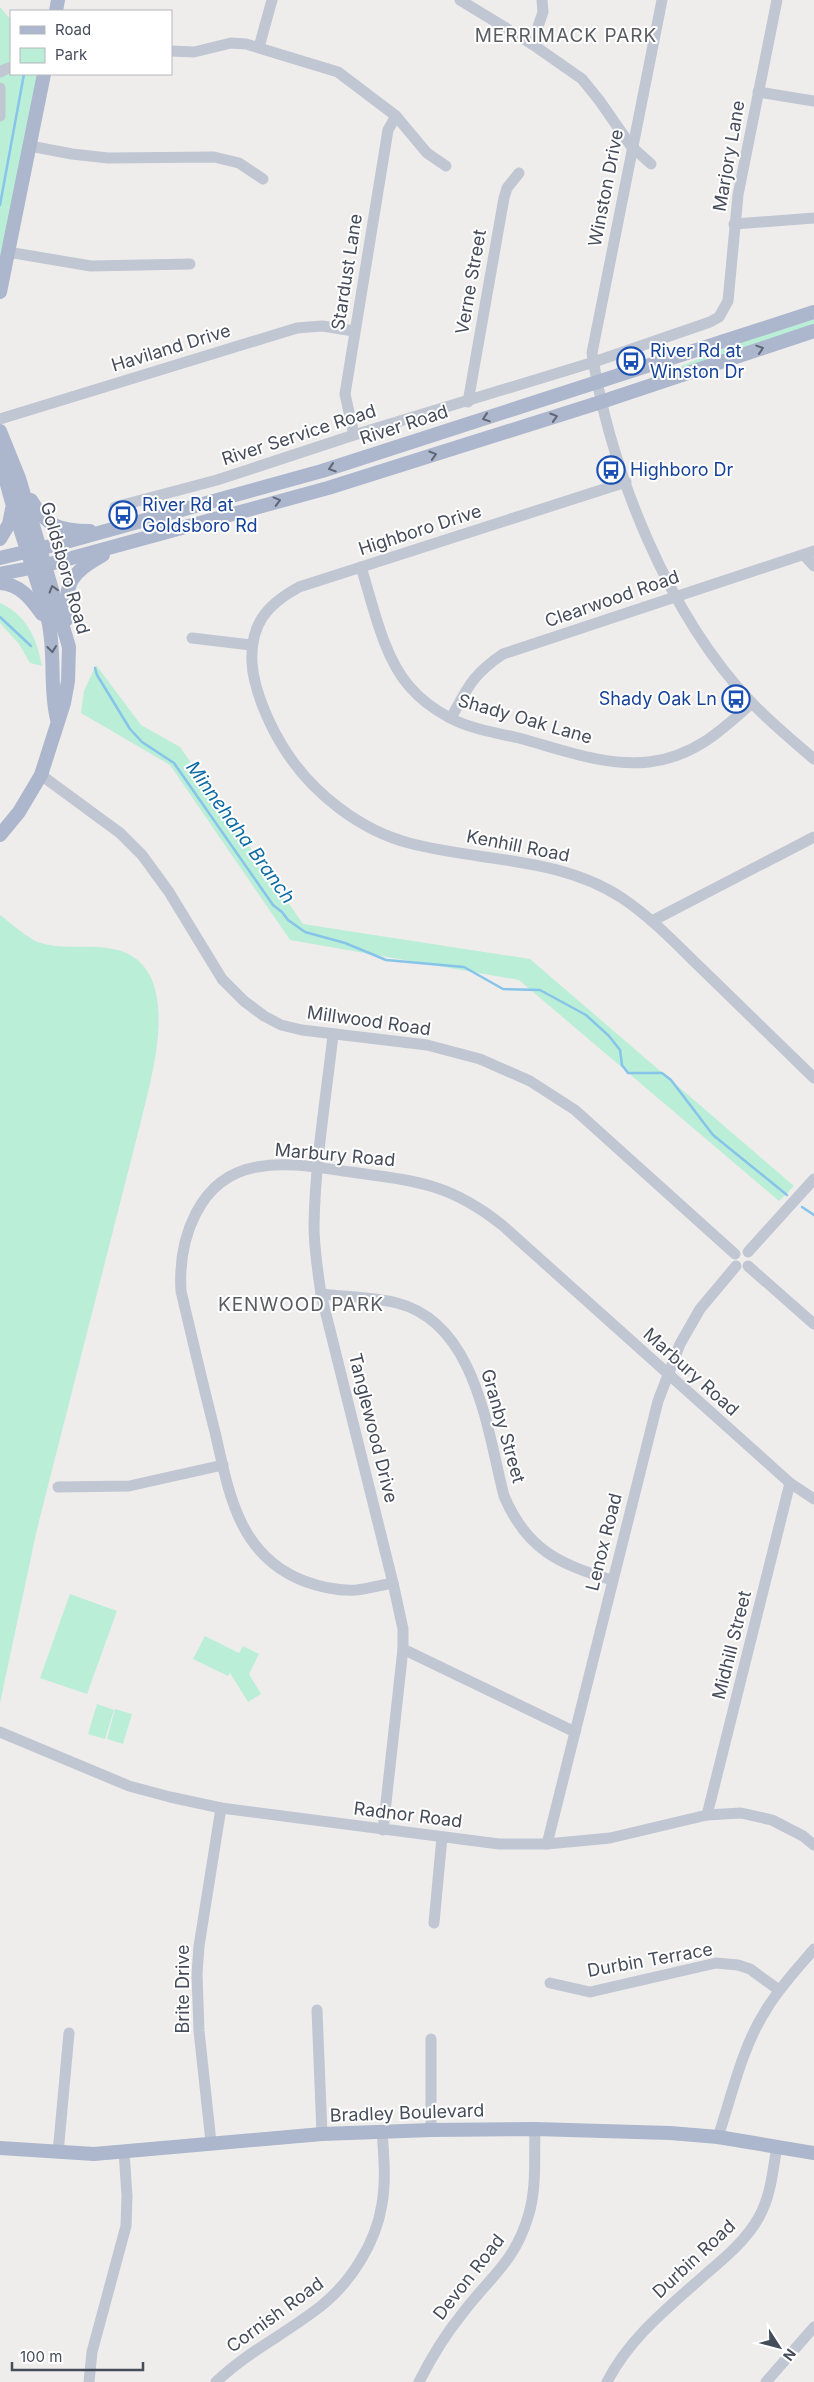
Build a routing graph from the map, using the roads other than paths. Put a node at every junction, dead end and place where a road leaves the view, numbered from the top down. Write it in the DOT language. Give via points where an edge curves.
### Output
graph roads {
  1 [pos="272,0"];
  2 [pos="460,0"];
  3 [pos="542,0"];
  4 [pos="662,0"];
  5 [pos="776,0"];
  6 [pos="532,44"];
  7 [pos="259,47"];
  8 [pos="172,51"];
  9 [pos="44,75"];
  10 [pos="0,88"];
  11 [pos="758,92"];
  12 [pos="814,101"];
  13 [pos="0,116"];
  14 [pos="396,116"];
  15 [pos="30,146"];
  16 [pos="631,146"];
  17 [pos="651,164"];
  18 [pos="446,166"];
  19 [pos="519,173"];
  20 [pos="264,179"];
  21 [pos="814,218"];
  22 [pos="734,224"];
  23 [pos="8,252"];
  24 [pos="190,264"];
  25 [pos="0,292"];
  26 [pos="814,312"];
  27 [pos="720,317"];
  28 [pos="354,331"];
  29 [pos="814,332"];
  30 [pos="594,362"];
  31 [pos="597,383"];
  32 [pos="468,402"];
  33 [pos="601,402"];
  34 [pos="0,419"];
  35 [pos="0,431"];
  36 [pos="354,435"];
  37 [pos="0,454"];
  38 [pos="19,478"];
  39 [pos="626,482"];
  40 [pos="12,503"];
  41 [pos="115,507"];
  42 [pos="109,530"];
  43 [pos="150,536"];
  44 [pos="0,539"];
  45 [pos="34,550"];
  46 [pos="809,553"];
  47 [pos="0,558"];
  48 [pos="46,565"];
  49 [pos="814,566"];
  50 [pos="32,568"];
  51 [pos="361,568"];
  52 [pos="0,574"];
  53 [pos="0,583"];
  54 [pos="675,596"];
  55 [pos="48,621"];
  56 [pos="192,638"];
  57 [pos="251,645"];
  58 [pos="69,647"];
  59 [pos="752,703"];
  60 [pos="451,718"];
  61 [pos="57,719"];
  62 [pos="814,759"];
  63 [pos="41,775"];
  64 [pos="0,835"];
  65 [pos="814,837"];
  66 [pos="652,921"];
  67 [pos="333,1034"];
  68 [pos="814,1078"];
  69 [pos="318,1168"];
  70 [pos="814,1179"];
  71 [pos="748,1252"];
  72 [pos="735,1254"];
  73 [pos="736,1266"];
  74 [pos="748,1266"];
  75 [pos="321,1294"];
  76 [pos="814,1324"];
  77 [pos="667,1374"];
  78 [pos="223,1465"];
  79 [pos="790,1483"];
  80 [pos="58,1487"];
  81 [pos="814,1499"];
  82 [pos="612,1580"];
  83 [pos="393,1583"];
  84 [pos="403,1649"];
  85 [pos="0,1732"];
  86 [pos="574,1732"];
  87 [pos="221,1808"];
  88 [pos="707,1815"];
  89 [pos="383,1830"];
  90 [pos="442,1837"];
  91 [pos="547,1844"];
  92 [pos="814,1845"];
  93 [pos="434,1924"];
  94 [pos="814,1949"];
  95 [pos="550,1983"];
  96 [pos="779,1990"];
  97 [pos="318,2010"];
  98 [pos="69,2033"];
  99 [pos="431,2039"];
  100 [pos="535,2129"];
  101 [pos="431,2130"];
  102 [pos="382,2132"];
  103 [pos="322,2134"];
  104 [pos="718,2137"];
  105 [pos="210,2142"];
  106 [pos="777,2146"];
  107 [pos="0,2148"];
  108 [pos="124,2151"];
  109 [pos="58,2152"];
  110 [pos="814,2152"];
  111 [pos="814,2327"];
  112 [pos="223,2380"];
  113 [pos="89,2382"];
  114 [pos="419,2382"];
  115 [pos="607,2382"];
  116 [pos="766,2382"];
  1 -- 7 [label="street"];
  2 -- 6 [label="street"];
  3 -- 6 [label="street" via="542,12"];
  4 -- 16 [label="street, Winston Drive"];
  5 -- 11 [label="street, Marjory Lane"];
  6 -- 16 [label="street" via="582,79"];
  7 -- 8 [label="street" via="231,43 194,52"];
  7 -- 14 [label="street" via="338,72"];
  9 -- 15 [label="main road"];
  10 -- 13 [label="street"];
  11 -- 12 [label="street"];
  11 -- 22 [label="street, Marjory Lane"];
  14 -- 18 [label="street" via="427,153"];
  14 -- 28 [label="street, Stardust Lane" via="388,130"];
  15 -- 20 [label="street" via="108,158 214,157 239,163"];
  15 -- 23 [label="main road"];
  16 -- 17 [label="street"];
  16 -- 30 [label="street, Winston Drive" via="592,353"];
  19 -- 32 [label="street, Verne Street" via="507,188 504,198"];
  21 -- 22 [label="street"];
  22 -- 27 [label="street, Marjory Lane" via="728,301"];
  23 -- 24 [label="street" via="91,266"];
  23 -- 25 [label="main road"];
  26 -- 31 [label="main road, River Road"];
  27 -- 30 [label="street, River Service Road"];
  28 -- 34 [label="street, Haviland Drive" via="322,326 297,328"];
  28 -- 36 [label="street, Stardust Lane" via="345,394"];
  33 -- 29 [label="main road, River Road, one-way"];
  30 -- 31 [label="street, Winston Drive"];
  30 -- 32 [label="street, River Service Road"];
  31 -- 33 [label="street, Winston Drive"];
  31 -- 42 [label="main road, River Road, one-way" via="322,471"];
  32 -- 36 [label="street, River Service Road"];
  33 -- 39 [label="street, Winston Drive"];
  43 -- 33 [label="main road, River Road, one-way" via="328,488"];
  35 -- 38 [label="main road, Goldsboro Road"];
  36 -- 41 [label="street, River Service Road" via="217,480"];
  37 -- 40 [label="main road, Goldsboro Road"];
  38 -- 42 [label="main road" via="42,517 55,526 74,531"];
  38 -- 45 [label="main road, Goldsboro Road"];
  39 -- 51 [label="street, Highboro Drive"];
  39 -- 54 [label="street, Winston Drive" via="647,540"];
  40 -- 44 [label="main road" via="9,524"];
  40 -- 45 [label="main road, Goldsboro Road"];
  42 -- 45 [label="main road, River Road"];
  43 -- 48 [label="main road, River Road"];
  43 -- 58 [label="main road" via="110,551 84,565 73,577 66,594"];
  45 -- 47 [label="main road, River Road"];
  45 -- 48 [label="main road, Goldsboro Road"];
  45 -- 50 [label="main road, Goldsboro Road"];
  46 -- 49 [label="street"];
  46 -- 54 [label="street, Clearwood Road"];
  48 -- 50 [label="main road, River Road"];
  58 -- 48 [label="main road, Goldsboro Road, one-way"];
  50 -- 52 [label="main road, River Road"];
  50 -- 55 [label="main road, Goldsboro Road"];
  51 -- 57 [label="street, Highboro Drive" via="298,587 280,598 260,621"];
  51 -- 60 [label="street, Shady Oak Lane" via="397,670 421,699"];
  53 -- 55 [label="main road" via="25,593"];
  54 -- 59 [label="street, Winston Drive" via="718,662"];
  54 -- 60 [label="street, Clearwood Road" via="502,654 471,680"];
  55 -- 61 [label="main road, Goldsboro Road, one-way" via="54,670 53,704"];
  56 -- 57 [label="street"];
  57 -- 66 [label="street, Kenhill Road" via="253,670 278,739 309,782 344,812 408,843 575,875 621,897"];
  58 -- 61 [label="main road, Goldsboro Road" via="68,681"];
  59 -- 60 [label="street, Shady Oak Lane" via="706,743 649,762 594,757 474,727"];
  59 -- 62 [label="street, Winston Drive"];
  61 -- 63 [label="main road, Goldsboro Road"];
  63 -- 64 [label="main road, Goldsboro Road" via="19,812"];
  63 -- 67 [label="street, Millwood Road" via="120,833 142,855 170,892 222,979 244,1001 281,1025"];
  65 -- 66 [label="street"];
  66 -- 68 [label="street, Kenhill Road"];
  67 -- 69 [label="street, Tanglewood Drive"];
  67 -- 72 [label="street, Millwood Road" via="426,1045 480,1059 530,1081 575,1110"];
  69 -- 75 [label="street, Tanglewood Drive" via="314,1226"];
  69 -- 77 [label="street, Marbury Road" via="420,1181 465,1199 502,1225"];
  69 -- 78 [label="street, Marbury Road" via="284,1164 255,1167 231,1177 206,1198 192,1218 184,1242 181,1291"];
  70 -- 71 [label="street"];
  71 -- 72 [label="street" via="739,1250"];
  71 -- 74 [label="street" via="751,1260"];
  72 -- 73 [label="street"];
  73 -- 74 [label="street"];
  73 -- 77 [label="street, Lenox Road" via="700,1309"];
  74 -- 76 [label="street"];
  75 -- 82 [label="street, Granby Street" via="397,1303 417,1311 444,1331 461,1352 474,1379 511,1513 540,1548 559,1561"];
  75 -- 83 [label="street, Tanglewood Drive"];
  77 -- 79 [label="street, Marbury Road"];
  77 -- 82 [label="street, Lenox Road"];
  78 -- 80 [label="street" via="129,1486"];
  78 -- 83 [label="street, Marbury Road" via="234,1507 250,1541 268,1560 291,1576 317,1586 344,1590"];
  79 -- 81 [label="street, Marbury Road"];
  79 -- 88 [label="street, Midhill Street"];
  82 -- 86 [label="street, Lenox Road"];
  83 -- 84 [label="street, Tanglewood Drive" via="403,1629"];
  84 -- 86 [label="street"];
  84 -- 89 [label="street, Tanglewood Drive"];
  85 -- 87 [label="street, Radnor Road" via="129,1786"];
  86 -- 91 [label="street, Lenox Road"];
  87 -- 89 [label="street, Radnor Road"];
  87 -- 105 [label="street, Brite Drive" via="197,1974"];
  88 -- 91 [label="street, Radnor Road" via="610,1838"];
  88 -- 92 [label="street, Radnor Road" via="742,1813 772,1820"];
  89 -- 90 [label="street, Radnor Road"];
  90 -- 91 [label="street, Radnor Road" via="499,1844"];
  90 -- 93 [label="street"];
  94 -- 96 [label="street"];
  95 -- 96 [label="street, Durbin Terrace" via="590,1992 716,1963 750,1969"];
  96 -- 104 [label="street" via="752,2036"];
  97 -- 103 [label="street"];
  98 -- 109 [label="street"];
  99 -- 101 [label="street"];
  100 -- 101 [label="main road, Bradley Boulevard"];
  100 -- 104 [label="main road, Bradley Boulevard" via="670,2132"];
  100 -- 114 [label="street, Devon Road" via="534,2192 520,2240 505,2265 456,2321"];
  101 -- 102 [label="main road, Bradley Boulevard"];
  102 -- 103 [label="main road, Bradley Boulevard"];
  102 -- 112 [label="street, Cornish Road" via="382,2205 372,2238 354,2272 321,2306 255,2351"];
  103 -- 105 [label="main road, Bradley Boulevard"];
  104 -- 106 [label="main road, Bradley Boulevard"];
  105 -- 108 [label="main road, Bradley Boulevard"];
  106 -- 110 [label="main road, Bradley Boulevard"];
  106 -- 115 [label="street, Durbin Road" via="767,2197 752,2230 638,2335"];
  107 -- 109 [label="main road, Bradley Boulevard"];
  108 -- 109 [label="main road, Bradley Boulevard" via="94,2154"];
  108 -- 113 [label="street" via="126,2226 92,2352"];
  111 -- 116 [label="street"];
}
